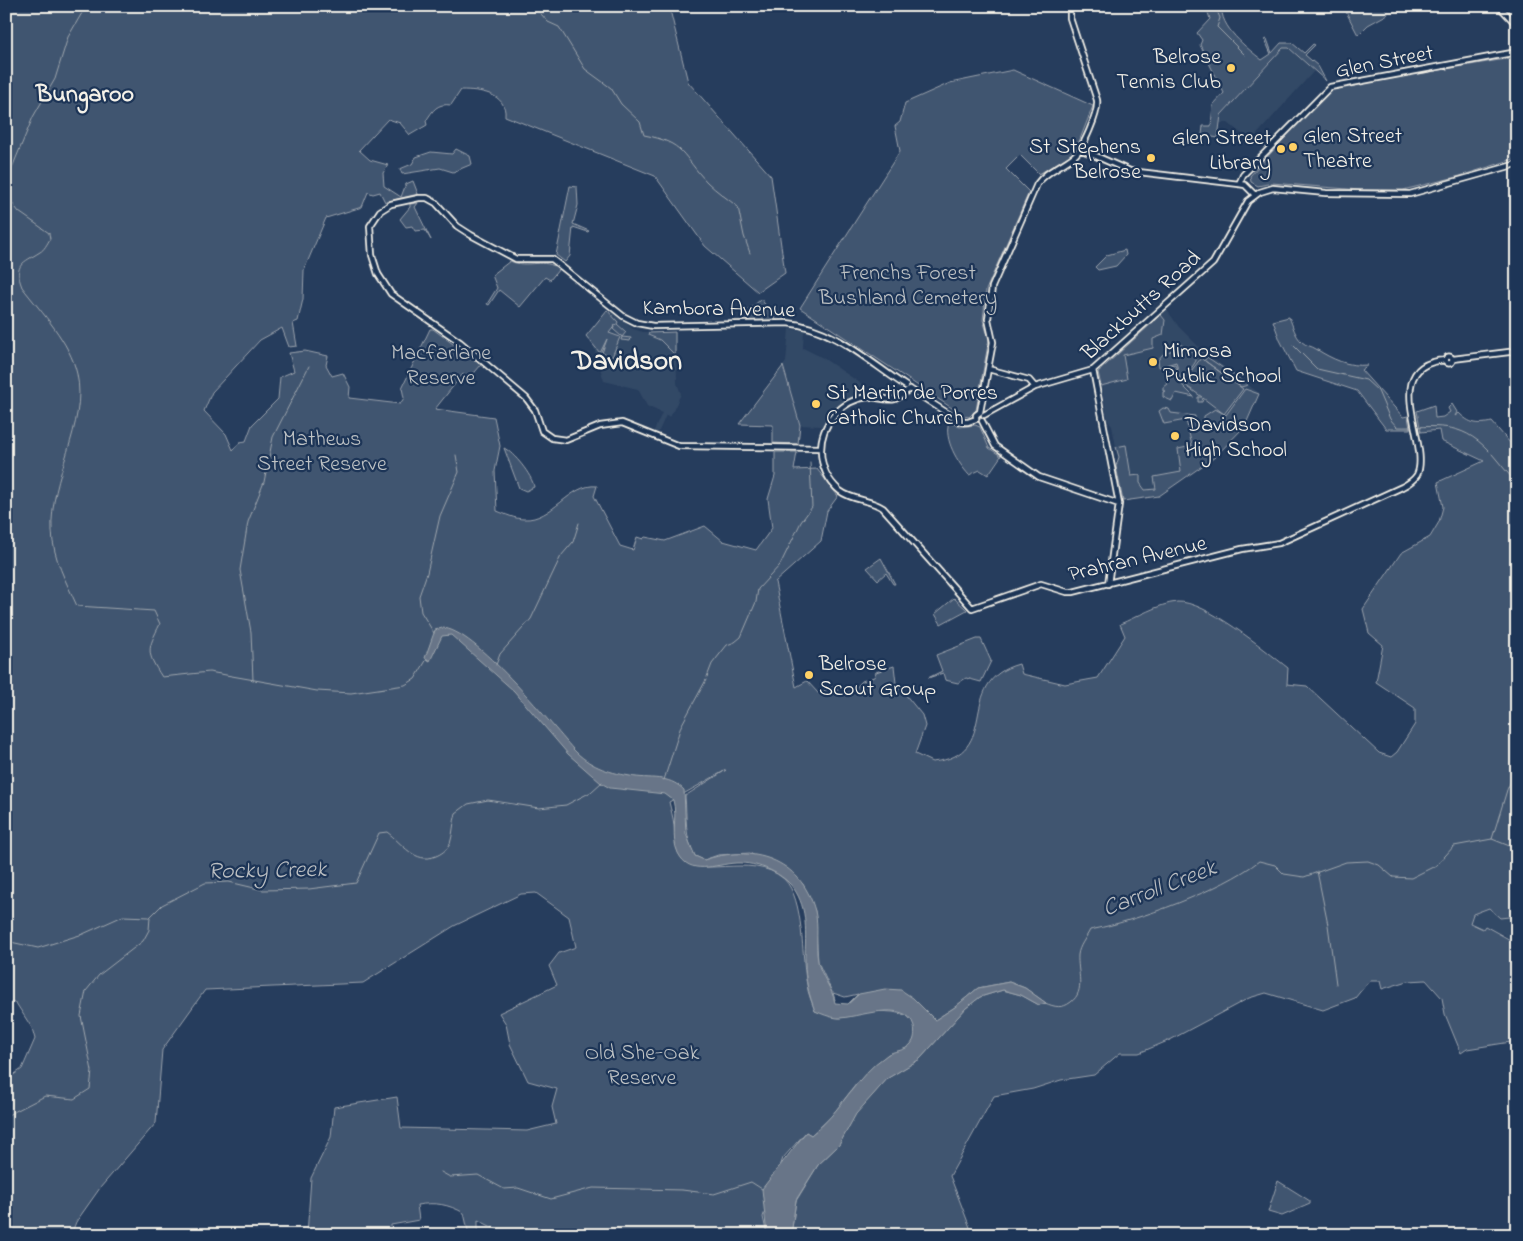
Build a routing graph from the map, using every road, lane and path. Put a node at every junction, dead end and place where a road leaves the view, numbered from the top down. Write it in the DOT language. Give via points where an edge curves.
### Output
graph roads {
  1 [pos="1499,6"];
  2 [pos="1072,8"];
  3 [pos="1517,25"];
  4 [pos="1517,52"];
  5 [pos="1080,149"];
  6 [pos="1517,164"];
  7 [pos="1240,184"];
  8 [pos="1255,194"];
  9 [pos="1517,351"];
  10 [pos="988,370"];
  11 [pos="1093,370"];
  12 [pos="1035,387"];
  13 [pos="908,388"];
  14 [pos="982,414"];
  15 [pos="979,420"];
  16 [pos="821,448"];
  17 [pos="1119,504"];
  18 [pos="1108,584"];
  1 -- 3 [label="street"];
  2 -- 5 [label="street" via="1070,20 1098,104"];
  4 -- 7 [label="street, Glen Street" via="1330,86 1243,176"];
  5 -- 7 [label="street" via="1130,171"];
  5 -- 10 [label="street" via="1037,184 992,287 988,319 993,339"];
  6 -- 8 [label="street" via="1410,194 1326,193 1273,188"];
  7 -- 8 [label="street"];
  8 -- 11 [label="street, Blackbutts Road" via="1213,262"];
  9 -- 18 [label="street, Prahran Avenue" via="1453,359 1448,356 1446,360 1422,368 1411,384 1419,468 1410,482 1278,543"];
  10 -- 12 [label="street" via="1029,380"];
  10 -- 14 [label="street"];
  11 -- 12 [label="street, Blackbutts Road"];
  11 -- 17 [label="street"];
  12 -- 14 [label="street"];
  13 -- 15 [label="street, Kambora Avenue" via="958,420"];
  13 -- 16 [label="street, Prahran Avenue" via="896,398 867,397 843,407 828,422"];
  13 -- 16 [label="street, Kambora Avenue" via="830,335 805,325 653,326 637,323 618,312 559,263 548,258 516,259 457,226 428,198 386,206 370,226 372,255 378,274 391,294 460,342 526,398 535,410 542,431 552,438 566,440 600,426 622,423 679,446"];
  14 -- 15 [label="street"];
  14 -- 15 [label="street" via="976,415"];
  15 -- 17 [label="street" via="995,446 1039,477"];
  16 -- 18 [label="street, Prahran Avenue" via="823,466 836,487 847,496 883,508 972,608 1041,584 1070,592"];
  17 -- 18 [label="street"];
}
